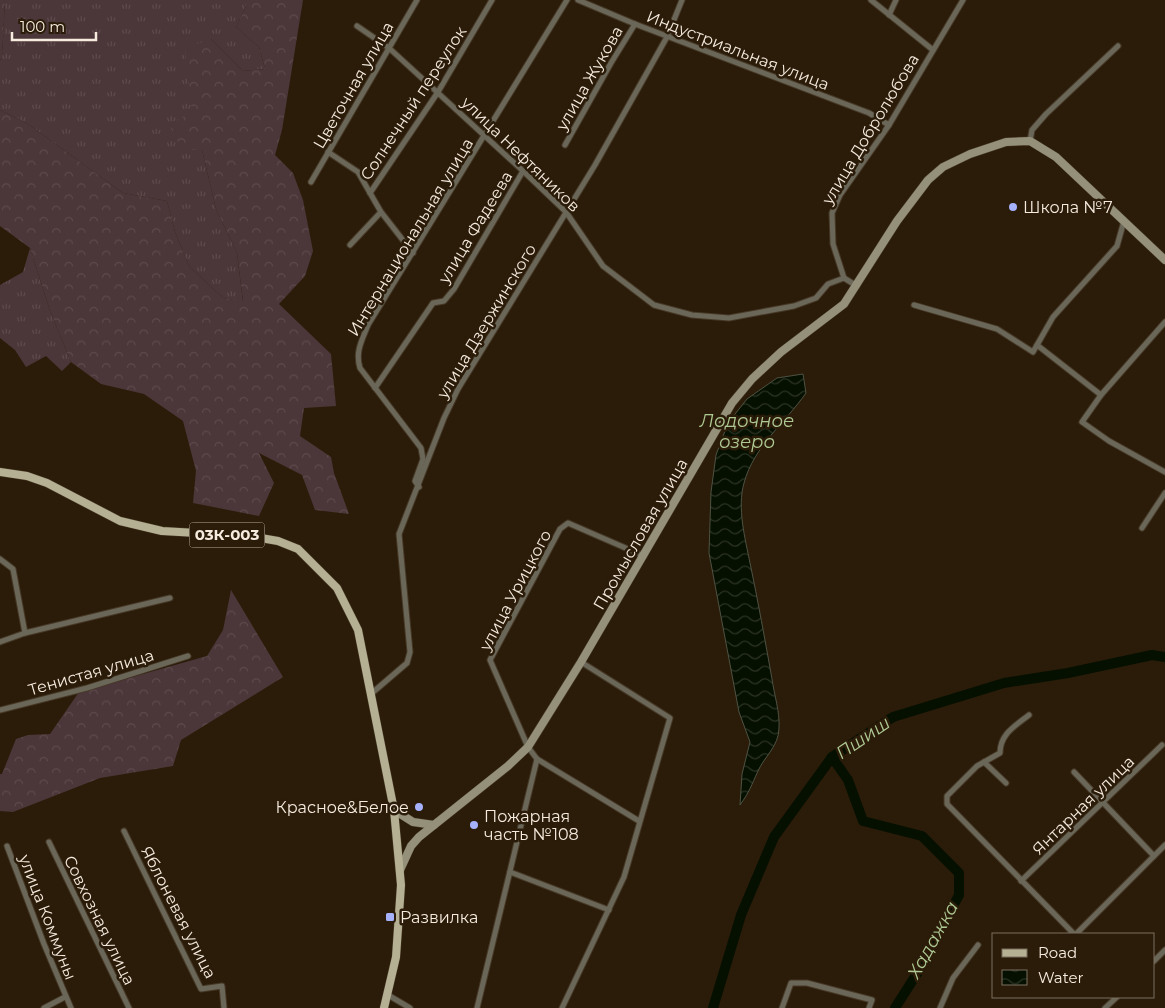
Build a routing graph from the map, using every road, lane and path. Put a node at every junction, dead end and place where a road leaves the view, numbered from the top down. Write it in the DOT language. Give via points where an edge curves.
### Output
graph roads {
  1 [pos="417,0"];
  2 [pos="492,0"];
  3 [pos="567,0"];
  4 [pos="578,0"];
  5 [pos="682,0"];
  6 [pos="871,0"];
  7 [pos="896,0"];
  8 [pos="963,0"];
  9 [pos="889,15"];
  10 [pos="635,24"];
  11 [pos="357,26"];
  12 [pos="667,37"];
  13 [pos="1118,46"];
  14 [pos="388,48"];
  15 [pos="933,50"];
  16 [pos="438,92"];
  17 [pos="889,125"];
  18 [pos="485,135"];
  19 [pos="1030,141"];
  20 [pos="565,145"];
  21 [pos="328,152"];
  22 [pos="524,171"];
  23 [pos="311,182"];
  24 [pos="370,193"];
  25 [pos="381,212"];
  26 [pos="566,212"];
  27 [pos="1124,221"];
  28 [pos="350,245"];
  29 [pos="412,253"];
  30 [pos="1165,260"];
  31 [pos="844,278"];
  32 [pos="857,286"];
  33 [pos="914,305"];
  34 [pos="1165,322"];
  35 [pos="1037,345"];
  36 [pos="375,388"];
  37 [pos="1101,395"];
  38 [pos="0,472"];
  39 [pos="1165,472"];
  40 [pos="419,487"];
  41 [pos="1165,493"];
  42 [pos="1142,528"];
  43 [pos="644,556"];
  44 [pos="0,559"];
  45 [pos="170,598"];
  46 [pos="25,633"];
  47 [pos="0,642"];
  48 [pos="188,656"];
  49 [pos="581,662"];
  50 [pos="372,693"];
  51 [pos="0,710"];
  52 [pos="1029,715"];
  53 [pos="1162,745"];
  54 [pos="528,746"];
  55 [pos="537,759"];
  56 [pos="984,762"];
  57 [pos="1074,772"];
  58 [pos="1006,783"];
  59 [pos="1104,803"];
  60 [pos="394,810"];
  61 [pos="639,821"];
  62 [pos="434,825"];
  63 [pos="124,831"];
  64 [pos="49,842"];
  65 [pos="7,846"];
  66 [pos="1165,846"];
  67 [pos="1154,856"];
  68 [pos="400,870"];
  69 [pos="510,872"];
  70 [pos="1021,881"];
  71 [pos="609,910"];
  72 [pos="1074,933"];
  73 [pos="1076,933"];
  74 [pos="978,945"];
  75 [pos="1165,950"];
  76 [pos="1155,960"];
  77 [pos="388,995"];
  78 [pos="65,998"];
  79 [pos="1116,998"];
  80 [pos="44,1008"];
  81 [pos="71,1008"];
  82 [pos="129,1008"];
  83 [pos="224,1008"];
  84 [pos="384,1008"];
  85 [pos="410,1008"];
  86 [pos="477,1008"];
  87 [pos="562,1008"];
  88 [pos="782,1008"];
  89 [pos="869,1008"];
  90 [pos="940,1008"];
  91 [pos="1105,1008"];
  1 -- 14 [label="street, Цветочная улица"];
  2 -- 16 [label="street, Солнечный переулок"];
  3 -- 18 [label="street, Интернациональная улица"];
  4 -- 10 [label="street, Индустриальная улица"];
  5 -- 12 [label="street, улица Дзержинского"];
  6 -- 9 [label="street"];
  7 -- 9 [label="street"];
  8 -- 15 [label="street, улица Добролюбова"];
  9 -- 15 [label="street"];
  10 -- 12 [label="street, Индустриальная улица"];
  10 -- 20 [label="street, улица Жукова"];
  11 -- 14 [label="street, улица Нефтяников"];
  12 -- 17 [label="street, Индустриальная улица" via="869,113"];
  12 -- 26 [label="street, улица Дзержинского"];
  13 -- 19 [label="street" via="1046,114 1032,130"];
  14 -- 16 [label="street, улица Нефтяников"];
  14 -- 21 [label="street, Цветочная улица"];
  15 -- 17 [label="street, улица Добролюбова"];
  16 -- 18 [label="street, улица Нефтяников"];
  16 -- 24 [label="street, Солнечный переулок"];
  17 -- 31 [label="street, улица Добролюбова" via="840,195 832,213 833,244"];
  18 -- 22 [label="street, улица Нефтяников"];
  18 -- 29 [label="street, Интернациональная улица"];
  19 -- 27 [label="main road" via="1056,157"];
  19 -- 32 [label="main road, Промысловая улица" via="1006,142 943,167 928,180 897,221"];
  21 -- 23 [label="street, Цветочная улица"];
  21 -- 24 [label="street" via="358,172"];
  22 -- 26 [label="street, улица Нефтяников"];
  22 -- 36 [label="street, улица Фадеева" via="454,289 444,301 433,303"];
  24 -- 25 [label="street"];
  25 -- 28 [label="street"];
  25 -- 29 [label="street"];
  26 -- 31 [label="street, улица Нефтяников" via="603,266 654,305 692,315 729,318 794,306 816,298 828,284"];
  26 -- 40 [label="street, улица Дзержинского" via="458,389"];
  27 -- 30 [label="main road"];
  27 -- 35 [label="street" via="1117,246 1053,317"];
  29 -- 36 [label="street, Интернациональная улица" via="368,325 359,346 357,359 360,368"];
  31 -- 32 [label="street"];
  32 -- 43 [label="main road, Промысловая улица" via="844,304 773,358 732,403"];
  33 -- 35 [label="street" via="997,329 1033,352"];
  34 -- 37 [label="street"];
  35 -- 37 [label="street"];
  36 -- 40 [label="street" via="420,448 423,459 415,481"];
  37 -- 39 [label="street" via="1082,422 1108,441"];
  38 -- 50 [label="main road, 03К-003" via="47,483 120,521 162,531 249,536 278,541 298,549 337,588 358,630"];
  40 -- 50 [label="street, улица Дзержинского" via="400,534 410,652 408,663"];
  41 -- 42 [label="street"];
  43 -- 49 [label="main road, Промысловая улица"];
  43 -- 54 [label="street, улица Урицкого" via="568,523 560,530 490,660"];
  44 -- 46 [label="street" via="14,569"];
  45 -- 46 [label="street"];
  46 -- 47 [label="street"];
  48 -- 51 [label="street, Тенистая улица" via="87,688"];
  49 -- 54 [label="main road, Промысловая улица"];
  49 -- 61 [label="street" via="670,718"];
  50 -- 60 [label="main road, 03К-003"];
  52 -- 56 [label="street" via="1000,742 1000,753"];
  53 -- 59 [label="street, Янтарная улица"];
  54 -- 55 [label="street"];
  54 -- 62 [label="main road, Промысловая улица"];
  55 -- 61 [label="street"];
  55 -- 69 [label="street"];
  56 -- 58 [label="street"];
  56 -- 70 [label="street" via="946,796 947,804"];
  57 -- 59 [label="street"];
  59 -- 67 [label="street"];
  59 -- 70 [label="street, Янтарная улица"];
  60 -- 62 [label="main road" via="413,822"];
  60 -- 68 [label="main road, 03К-003"];
  61 -- 71 [label="street" via="624,877"];
  62 -- 68 [label="main road, Промысловая улица" via="411,846"];
  63 -- 83 [label="street, Яблоневая улица" via="201,989 222,986"];
  64 -- 82 [label="street, Совхозная улица"];
  65 -- 78 [label="street, улица Коммуны"];
  66 -- 67 [label="street"];
  67 -- 73 [label="street"];
  68 -- 77 [label="main road, 03К-003" via="396,957"];
  69 -- 71 [label="street"];
  69 -- 86 [label="street"];
  70 -- 72 [label="street"];
  71 -- 87 [label="street"];
  74 -- 90 [label="street" via="953,978"];
  75 -- 76 [label="street"];
  77 -- 84 [label="main road, 03К-003"];
  77 -- 85 [label="street"];
  78 -- 80 [label="street, улица Коммуны"];
  78 -- 81 [label="street, улица Коммуны"];
  79 -- 91 [label="street"];
  88 -- 89 [label="street" via="792,983 807,983 872,1000"];
}
